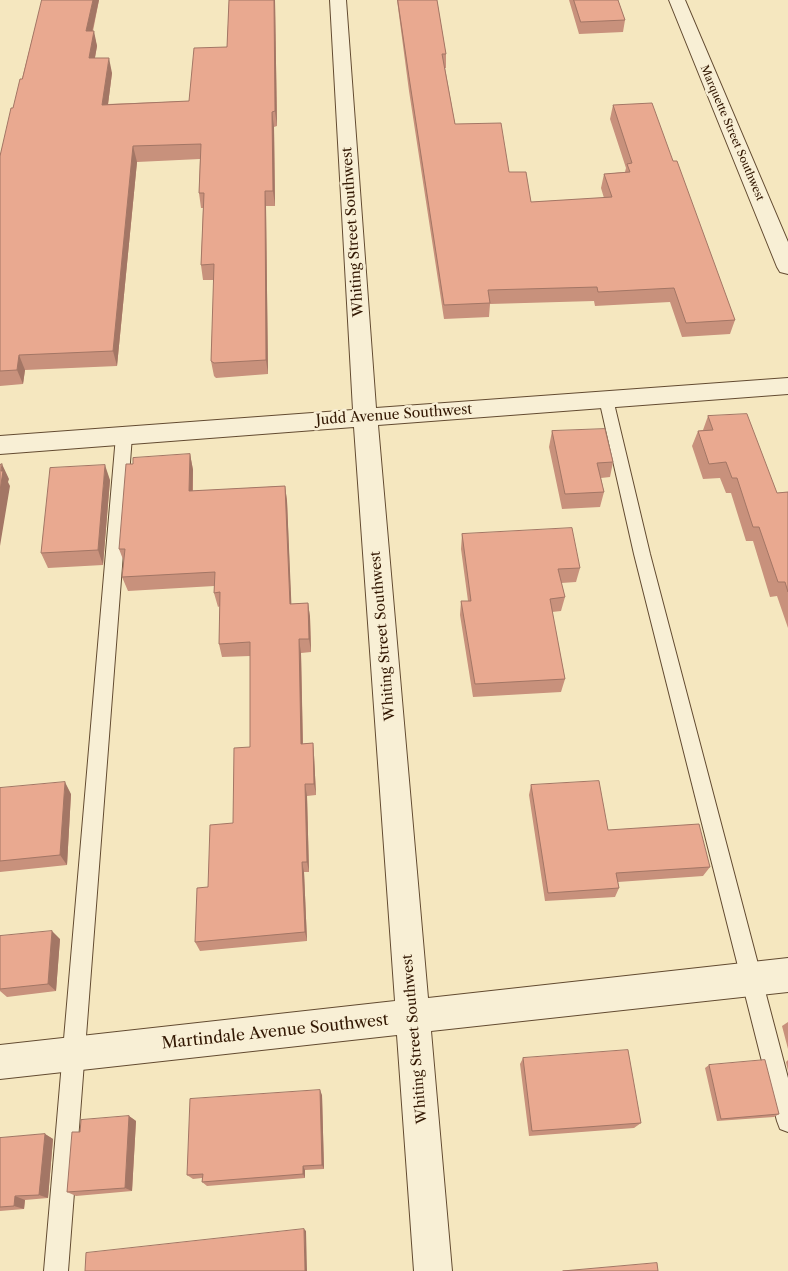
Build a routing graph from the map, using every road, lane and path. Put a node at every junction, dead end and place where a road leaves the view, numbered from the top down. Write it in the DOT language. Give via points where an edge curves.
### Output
graph roads {
  1 [pos="338,0"];
  2 [pos="676,0"];
  3 [pos="788,267"];
  4 [pos="788,386"];
  5 [pos="606,399"];
  6 [pos="365,417"];
  7 [pos="124,436"];
  8 [pos="0,445"];
  9 [pos="788,975"];
  10 [pos="752,979"];
  11 [pos="413,1016"];
  12 [pos="74,1054"];
  13 [pos="0,1062"];
  14 [pos="788,1121"];
  15 [pos="56,1271"];
  16 [pos="433,1271"];
  1 -- 6 [label="street, Whiting Street Southwest"];
  2 -- 3 [label="street, Marquette Street Southwest"];
  4 -- 5 [label="street, Judd Avenue Southwest"];
  5 -- 6 [label="street, Judd Avenue Southwest"];
  5 -- 10 [label="lane" via="642,554"];
  6 -- 7 [label="street, Judd Avenue Southwest"];
  6 -- 11 [label="street, Whiting Street Southwest"];
  7 -- 8 [label="street, Judd Avenue Southwest"];
  7 -- 12 [label="lane"];
  9 -- 10 [label="street, Martindale Avenue Southwest"];
  10 -- 11 [label="street, Martindale Avenue Southwest"];
  10 -- 14 [label="lane"];
  11 -- 12 [label="street, Martindale Avenue Southwest"];
  11 -- 16 [label="street, Whiting Street Southwest"];
  12 -- 13 [label="street, Martindale Avenue Southwest"];
  12 -- 15 [label="lane"];
}
